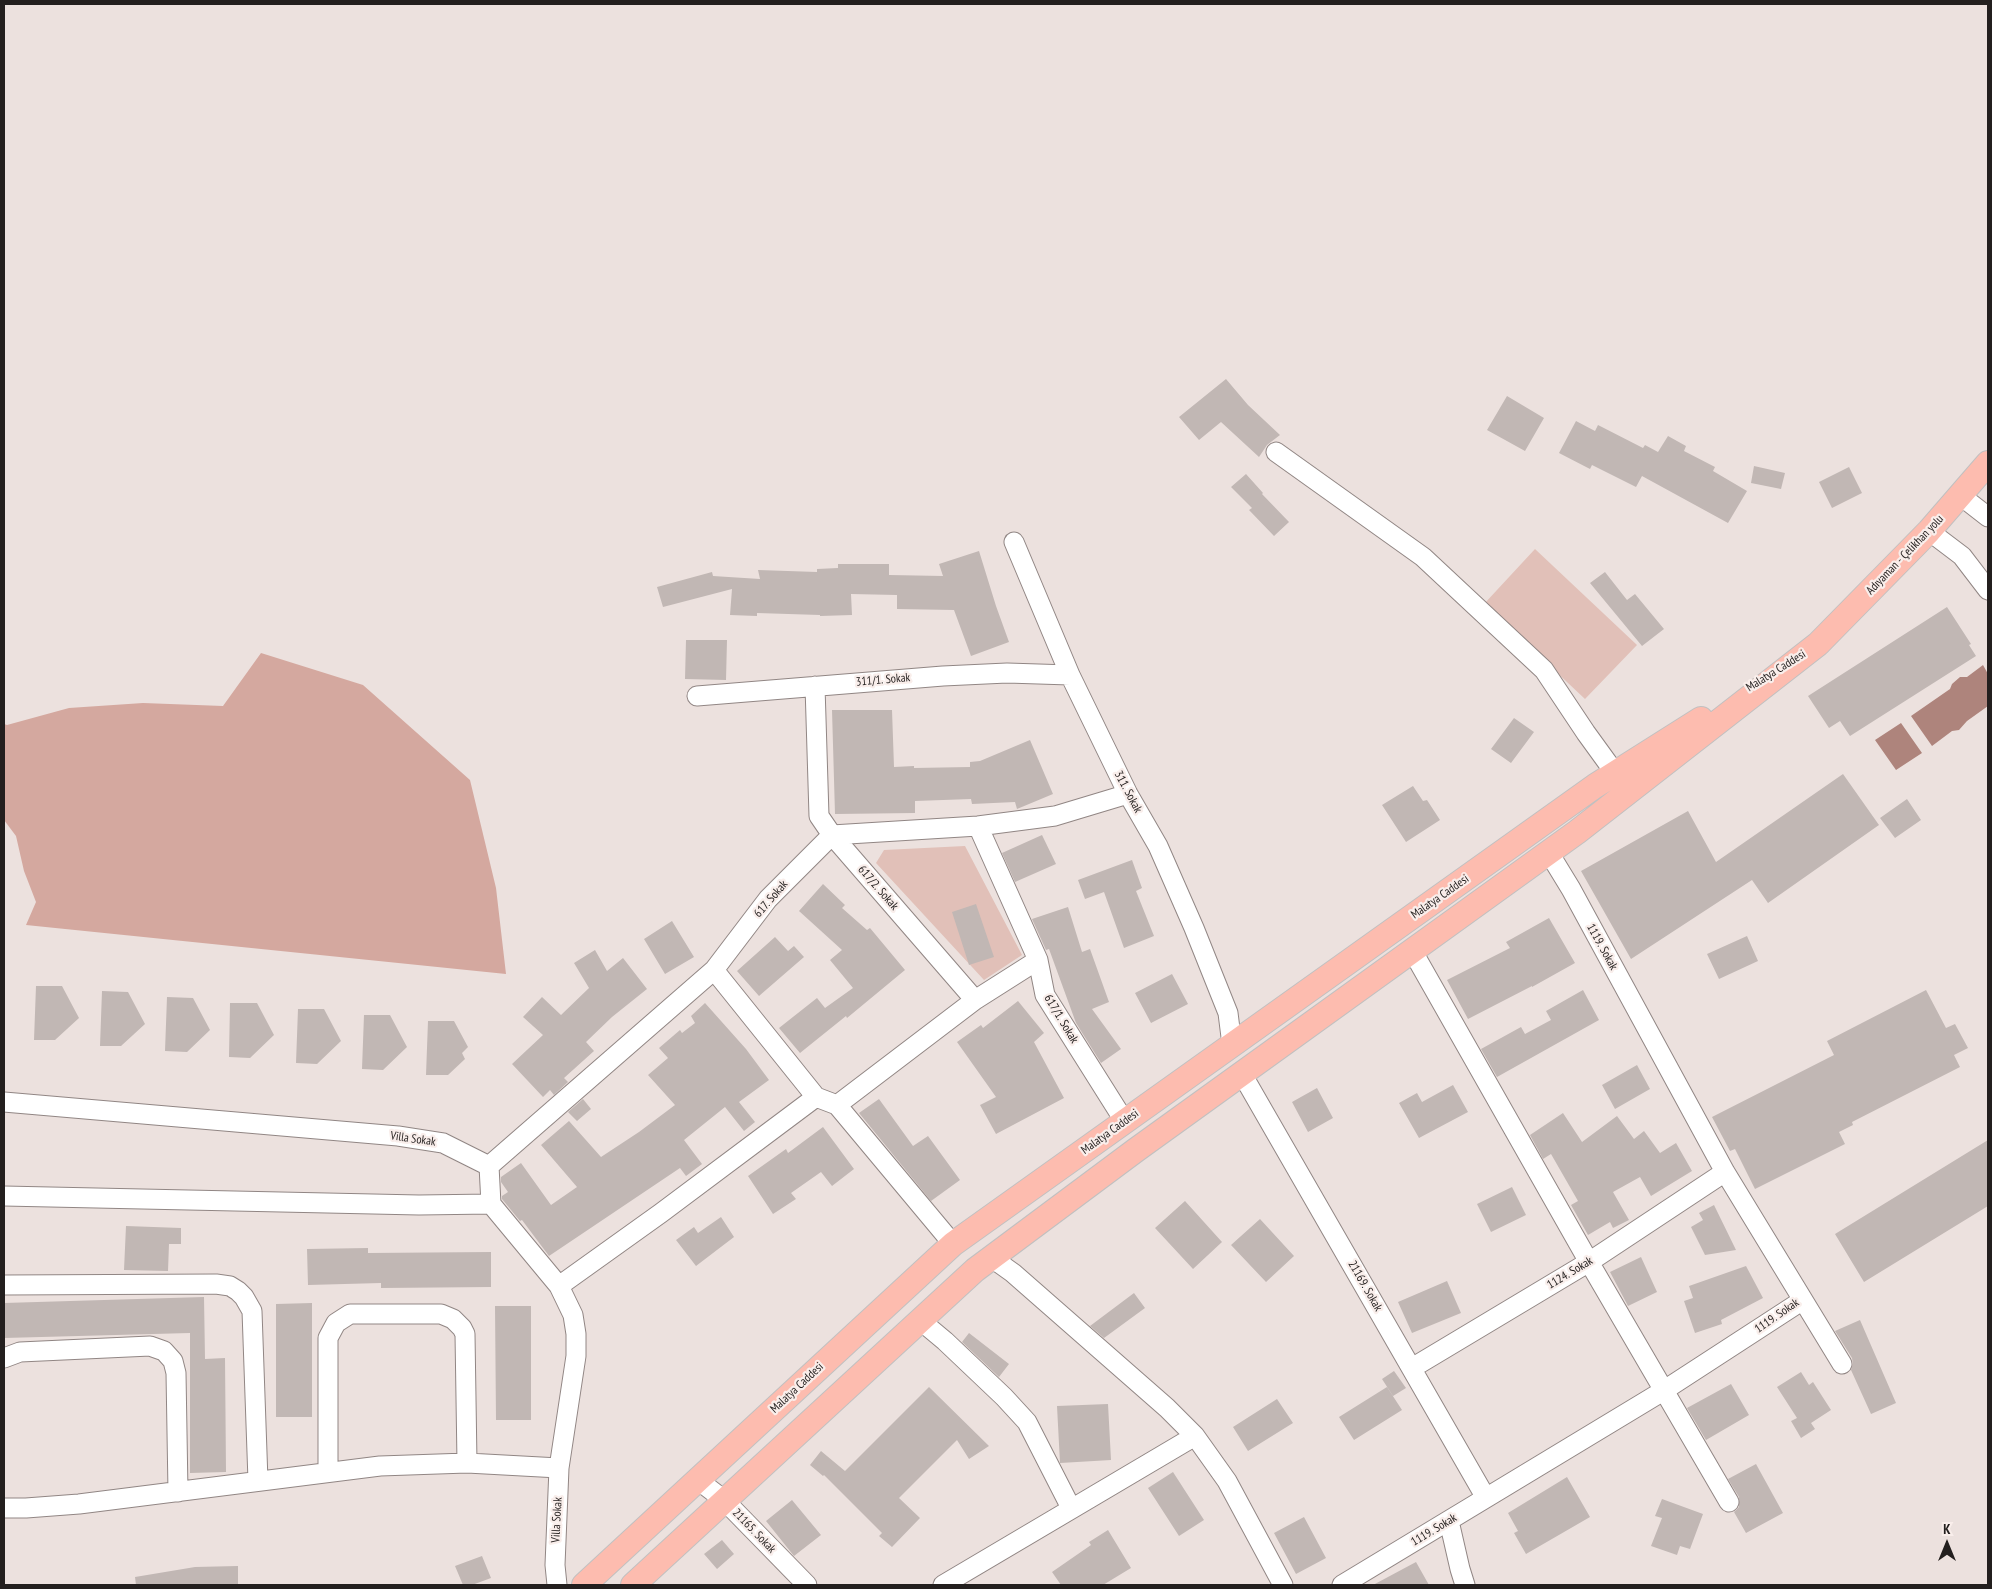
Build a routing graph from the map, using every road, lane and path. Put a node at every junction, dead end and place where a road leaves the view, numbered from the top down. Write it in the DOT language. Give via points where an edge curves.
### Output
graph roads {
  1 [pos="1276,452"];
  2 [pos="1988,463"];
  3 [pos="1961,496"];
  4 [pos="1988,517"];
  5 [pos="1929,531"];
  6 [pos="1014,542"];
  7 [pos="1988,590"];
  8 [pos="1818,644"];
  9 [pos="1070,675"];
  10 [pos="815,686"];
  11 [pos="697,696"];
  12 [pos="1615,773"];
  13 [pos="1128,794"];
  14 [pos="978,826"];
  15 [pos="832,835"];
  16 [pos="1549,853"];
  17 [pos="1413,952"];
  18 [pos="1038,960"];
  19 [pos="714,970"];
  20 [pos="975,1000"];
  21 [pos="1232,1045"];
  22 [pos="1242,1074"];
  23 [pos="816,1097"];
  24 [pos="4,1102"];
  25 [pos="837,1104"];
  26 [pos="1125,1122"];
  27 [pos="489,1166"];
  28 [pos="1725,1172"];
  29 [pos="4,1196"];
  30 [pos="491,1204"];
  31 [pos="953,1244"];
  32 [pos="992,1258"];
  33 [pos="1589,1262"];
  34 [pos="4,1284"];
  35 [pos="559,1286"];
  36 [pos="1803,1300"];
  37 [pos="921,1321"];
  38 [pos="4,1358"];
  39 [pos="1842,1364"];
  40 [pos="1412,1368"];
  41 [pos="1663,1391"];
  42 [pos="1195,1436"];
  43 [pos="467,1463"];
  44 [pos="559,1468"];
  45 [pos="328,1472"];
  46 [pos="698,1480"];
  47 [pos="258,1481"];
  48 [pos="178,1492"];
  49 [pos="1486,1498"];
  50 [pos="724,1500"];
  51 [pos="1729,1502"];
  52 [pos="4,1508"];
  53 [pos="1071,1508"];
  54 [pos="1449,1521"];
  55 [pos="558,1585"];
  56 [pos="584,1585"];
  57 [pos="633,1585"];
  58 [pos="807,1585"];
  59 [pos="943,1585"];
  60 [pos="1283,1585"];
  61 [pos="1342,1585"];
  62 [pos="1465,1585"];
  1 -- 12 [label="street" via="1423,557 1544,670"];
  2 -- 3 [label="main road, Adıyaman - Çelikhan yolu"];
  3 -- 4 [label="street"];
  3 -- 5 [label="main road, Adıyaman - Çelikhan yolu"];
  5 -- 7 [label="street" via="1962,556"];
  5 -- 8 [label="main road, Adıyaman - Çelikhan yolu"];
  6 -- 9 [label="street, 311. Sokak"];
  8 -- 12 [label="main road, Malatya Caddesi"];
  8 -- 16 [label="main road, Malatya Caddesi"];
  9 -- 10 [label="street, 311/1. Sokak" via="998,673"];
  9 -- 13 [label="street, 311. Sokak"];
  10 -- 11 [label="street, 311/1. Sokak"];
  10 -- 15 [label="street, 617/2. Sokak" via="820,816"];
  12 -- 21 [label="main road, Malatya Caddesi"];
  13 -- 14 [label="street" via="1055,816"];
  13 -- 21 [label="street, 311. Sokak" via="1158,846 1194,928 1228,1013"];
  14 -- 15 [label="street"];
  14 -- 18 [label="street, 617/1. Sokak"];
  15 -- 19 [label="street, 617. Sokak" via="768,899"];
  15 -- 20 [label="street, 617/2. Sokak"];
  16 -- 17 [label="main road, Malatya Caddesi"];
  16 -- 28 [label="street, 1119. Sokak"];
  17 -- 22 [label="main road, Malatya Caddesi"];
  17 -- 33 [label="street"];
  18 -- 20 [label="street"];
  18 -- 26 [label="street, 617/1. Sokak" via="1045,995"];
  19 -- 23 [label="street"];
  19 -- 27 [label="street, 617. Sokak"];
  20 -- 25 [label="street"];
  21 -- 26 [label="main road, Malatya Caddesi"];
  22 -- 32 [label="main road, Malatya Caddesi"];
  22 -- 40 [label="street, 21169. Sokak"];
  23 -- 25 [label="street"];
  23 -- 35 [label="street"];
  24 -- 27 [label="street, Villa Sokak" via="398,1136 443,1143"];
  25 -- 31 [label="street"];
  26 -- 31 [label="main road, Malatya Caddesi"];
  27 -- 30 [label="street"];
  28 -- 33 [label="street, 1124. Sokak"];
  28 -- 36 [label="street, 1119. Sokak"];
  29 -- 30 [label="street"];
  30 -- 35 [label="street, Villa Sokak"];
  31 -- 46 [label="main road, Malatya Caddesi"];
  32 -- 37 [label="main road, Malatya Caddesi"];
  32 -- 42 [label="street" via="1167,1408"];
  33 -- 40 [label="street, 1124. Sokak"];
  33 -- 41 [label="street"];
  34 -- 47 [label="street" via="216,1284 238,1291 252,1311"];
  35 -- 44 [label="street, Villa Sokak" via="573,1315 576,1356"];
  36 -- 39 [label="street"];
  36 -- 41 [label="street, 1119. Sokak"];
  37 -- 50 [label="main road, Malatya Caddesi"];
  37 -- 53 [label="street" via="984,1378 1026,1422"];
  38 -- 48 [label="street" via="20,1352 150,1346 164,1351 173,1361 176,1373"];
  40 -- 49 [label="street, 21169. Sokak"];
  41 -- 49 [label="street, 1119. Sokak"];
  41 -- 51 [label="street"];
  42 -- 53 [label="street"];
  42 -- 60 [label="street" via="1226,1480"];
  43 -- 44 [label="street"];
  43 -- 45 [label="street" via="380,1466"];
  43 -- 45 [label="street" via="465,1334 462,1328 453,1318 440,1314 350,1314 336,1323 328,1338"];
  44 -- 55 [label="street, Villa Sokak" via="555,1564"];
  45 -- 47 [label="street"];
  46 -- 50 [label="street, 21165. Sokak"];
  46 -- 56 [label="main road, Malatya Caddesi"];
  47 -- 48 [label="street"];
  48 -- 52 [label="street"];
  49 -- 54 [label="street, 1119. Sokak"];
  50 -- 57 [label="main road, Malatya Caddesi"];
  50 -- 58 [label="street, 21165. Sokak"];
  53 -- 59 [label="street"];
  54 -- 61 [label="street, 1119. Sokak"];
  54 -- 62 [label="street"];
}
